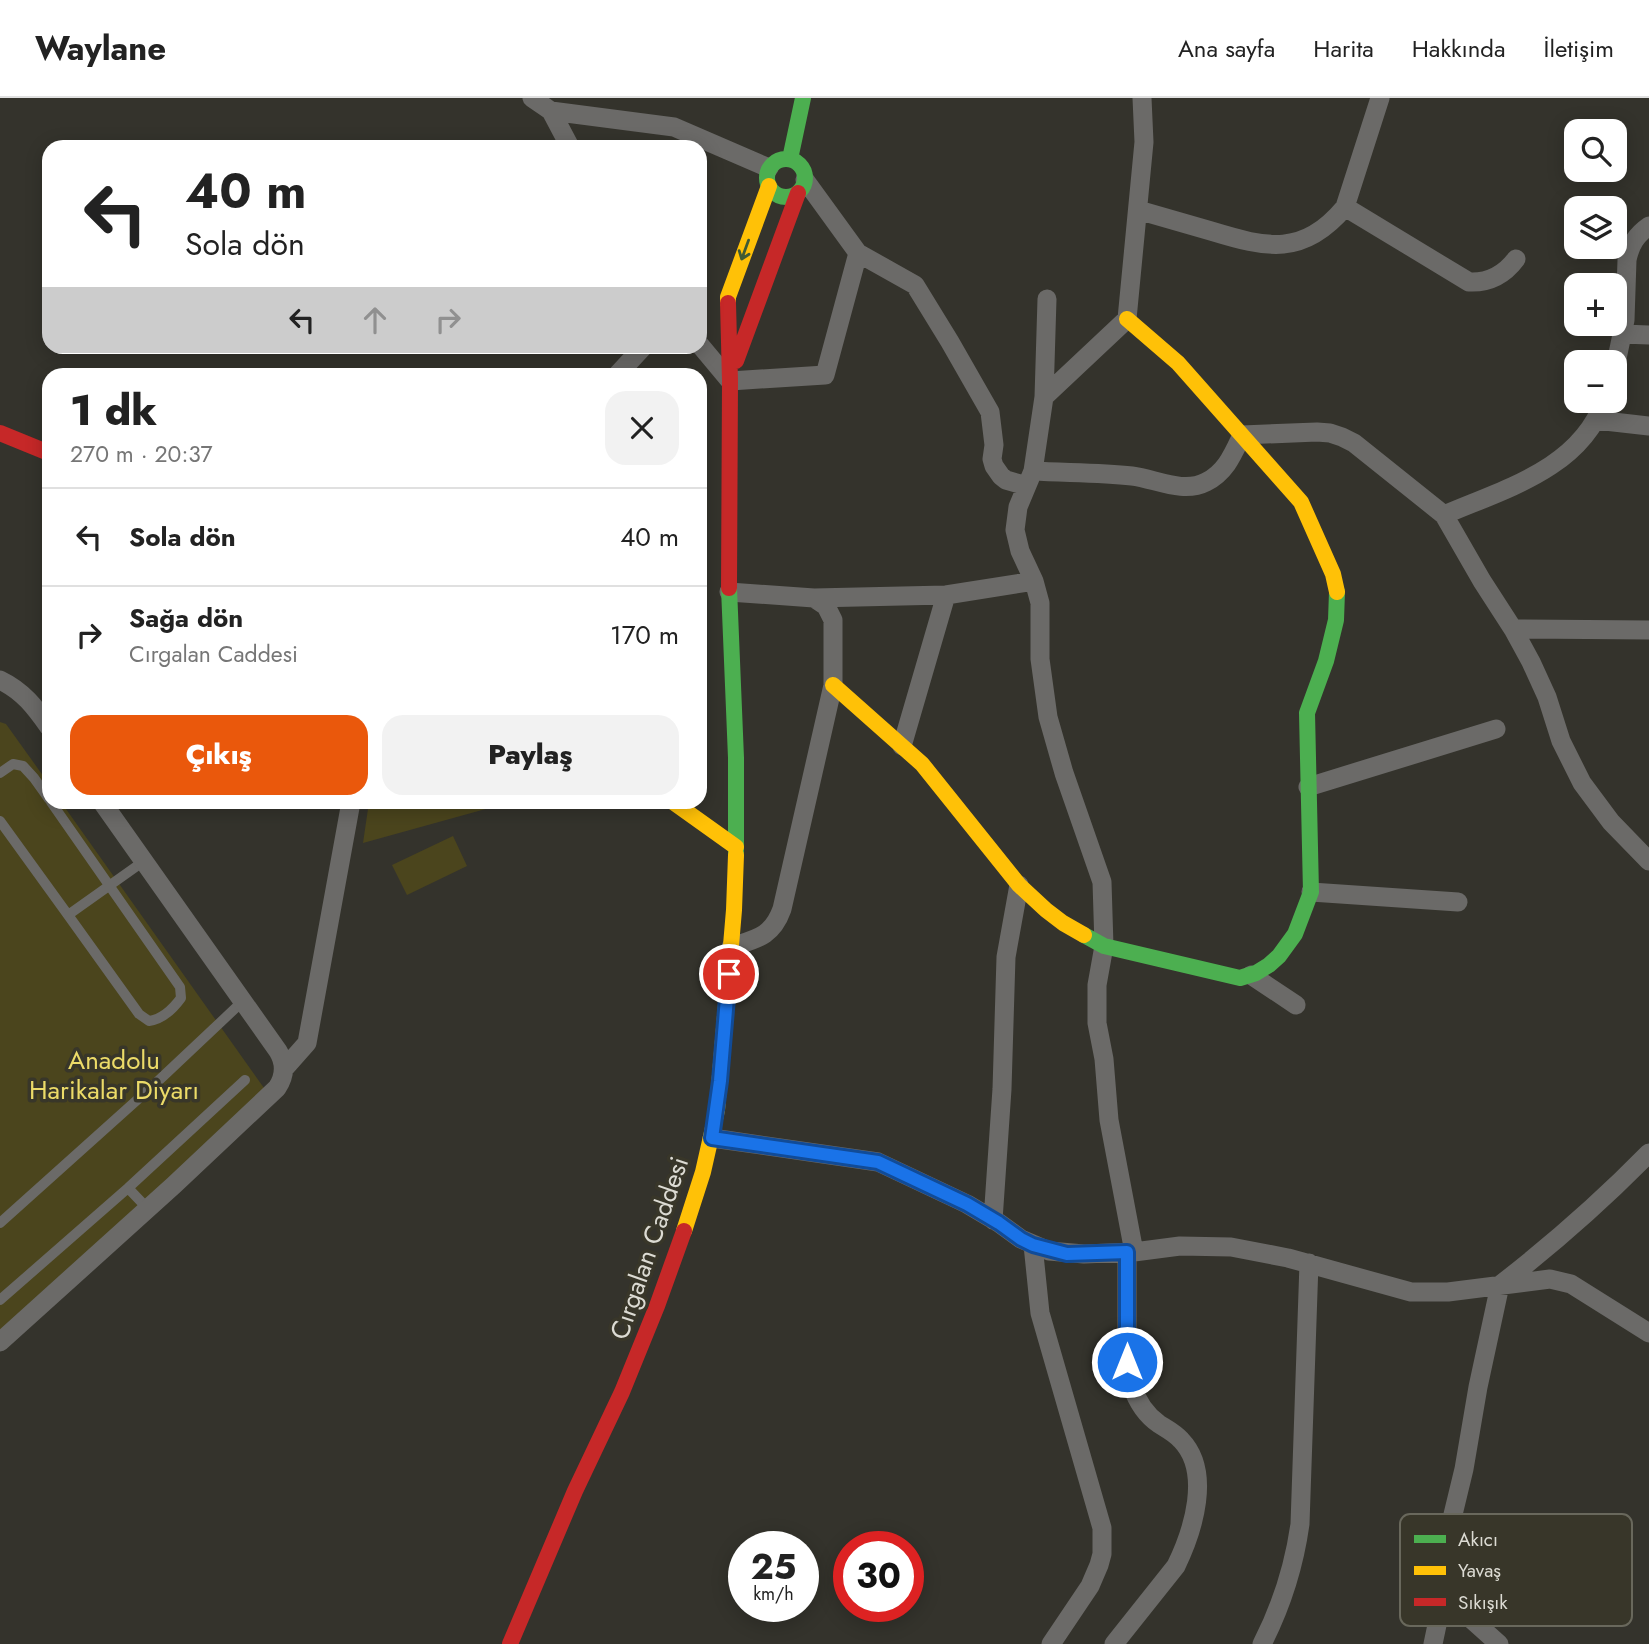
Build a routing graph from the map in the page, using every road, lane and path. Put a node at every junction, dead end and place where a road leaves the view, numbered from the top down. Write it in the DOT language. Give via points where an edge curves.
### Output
graph roads {
  1 [pos="533,98"];
  2 [pos="803,98"];
  3 [pos="1142,98"];
  4 [pos="1380,98"];
  5 [pos="551,111"];
  6 [pos="566,140"];
  7 [pos="699,140"];
  8 [pos="707,144"];
  9 [pos="790,159"];
  10 [pos="769,177"];
  11 [pos="801,187"];
  12 [pos="1345,207"];
  13 [pos="1138,210"];
  14 [pos="1649,226"];
  15 [pos="859,253"];
  16 [pos="1516,259"];
  17 [pos="1627,273"];
  18 [pos="1047,299"];
  19 [pos="1127,320"];
  20 [pos="1627,334"];
  21 [pos="1649,335"];
  22 [pos="707,353"];
  23 [pos="637,354"];
  24 [pos="624,368"];
  25 [pos="730,381"];
  26 [pos="1044,397"];
  27 [pos="1599,413"];
  28 [pos="1596,420"];
  29 [pos="1649,426"];
  30 [pos="0,433"];
  31 [pos="1242,435"];
  32 [pos="42,450"];
  33 [pos="1030,477"];
  34 [pos="1444,515"];
  35 [pos="1034,581"];
  36 [pos="729,592"];
  37 [pos="946,596"];
  38 [pos="814,598"];
  39 [pos="1513,629"];
  40 [pos="1649,630"];
  41 [pos="0,680"];
  42 [pos="833,685"];
  43 [pos="42,717"];
  44 [pos="1496,729"];
  45 [pos="902,746"];
  46 [pos="0,773"];
  47 [pos="1308,787"];
  48 [pos="42,789"];
  49 [pos="56,809"];
  50 [pos="107,809"];
  51 [pos="350,809"];
  52 [pos="683,809"];
  53 [pos="0,821"];
  54 [pos="736,847"];
  55 [pos="144,861"];
  56 [pos="1649,861"];
  57 [pos="1019,885"];
  58 [pos="110,886"];
  59 [pos="1311,892"];
  60 [pos="1458,902"];
  61 [pos="68,915"];
  62 [pos="1104,946"];
  63 [pos="731,947"];
  64 [pos="1251,975"];
  65 [pos="243,1001"];
  66 [pos="1296,1005"];
  67 [pos="284,1069"];
  68 [pos="245,1080"];
  69 [pos="712,1138"];
  70 [pos="1649,1153"];
  71 [pos="128,1188"];
  72 [pos="148,1209"];
  73 [pos="993,1220"];
  74 [pos="0,1223"];
  75 [pos="1033,1245"];
  76 [pos="1131,1252"];
  77 [pos="1309,1263"];
  78 [pos="1500,1285"];
  79 [pos="0,1300"];
  80 [pos="1649,1333"];
  81 [pos="0,1342"];
  82 [pos="1453,1514"];
  83 [pos="1437,1626"];
  84 [pos="1479,1626"];
  85 [pos="510,1644"];
  86 [pos="1051,1644"];
  87 [pos="1114,1644"];
  88 [pos="1262,1644"];
  89 [pos="1433,1644"];
  90 [pos="1499,1644"];
  1 -- 5 [label="street"];
  2 -- 9 [label="street"];
  3 -- 13 [label="street" via="1144,142"];
  4 -- 12 [label="street"];
  5 -- 6 [label="street"];
  5 -- 7 [label="street" via="674,127"];
  8 -- 10 [label="street"];
  9 -- 10 [label="street" via="780,159"];
  9 -- 11 [label="street" via="802,167"];
  10 -- 11 [label="street" via="779,196 789,196"];
  10 -- 25 [label="street, Cırgalan Caddesi, one-way" via="728,297"];
  11 -- 15 [label="street"];
  11 -- 25 [label="street, Cırgalan Caddesi"];
  12 -- 13 [label="street" via="1315,234 1275,245 1246,242"];
  12 -- 16 [label="street" via="1469,282 1492,279"];
  13 -- 19 [label="street"];
  14 -- 17 [label="street" via="1629,251"];
  15 -- 25 [label="street" via="825,376"];
  15 -- 33 [label="street" via="915,285 990,412 994,466 1006,480 1020,484"];
  18 -- 26 [label="street"];
  19 -- 26 [label="street"];
  19 -- 31 [label="street" via="1178,363"];
  20 -- 21 [label="street"];
  22 -- 25 [label="street"];
  23 -- 24 [label="street"];
  25 -- 36 [label="street, Cırgalan Caddesi"];
  26 -- 33 [label="street"];
  27 -- 28 [label="street"];
  28 -- 29 [label="street"];
  28 -- 34 [label="street" via="1578,444 1554,464"];
  30 -- 32 [label="street"];
  31 -- 33 [label="street" via="1226,467 1209,481 1192,486 1132,476"];
  31 -- 34 [label="street" via="1317,432 1342,437"];
  31 -- 47 [label="street" via="1301,502 1336,590 1333,634 1307,713"];
  33 -- 35 [label="street" via="1015,530"];
  34 -- 39 [label="street"];
  35 -- 37 [label="street"];
  35 -- 62 [label="street" via="1040,603 1040,659 1048,717 1102,882"];
  36 -- 38 [label="street"];
  36 -- 54 [label="street, Cırgalan Caddesi"];
  37 -- 38 [label="street"];
  37 -- 45 [label="street"];
  38 -- 42 [label="street" via="826,606 833,620"];
  39 -- 40 [label="street"];
  39 -- 56 [label="street" via="1582,783"];
  41 -- 43 [label="street" via="23,694"];
  42 -- 45 [label="street"];
  42 -- 63 [label="street" via="779,917 764,936"];
  44 -- 47 [label="street"];
  45 -- 57 [label="street" via="922,764"];
  46 -- 48 [label="lane" via="13,764 23,766"];
  47 -- 59 [label="street"];
  49 -- 58 [label="lane"];
  50 -- 55 [label="street"];
  51 -- 67 [label="street" via="307,1043"];
  52 -- 54 [label="street"];
  53 -- 61 [label="lane"];
  54 -- 63 [label="street, Cırgalan Caddesi"];
  55 -- 58 [label="lane"];
  55 -- 65 [label="street"];
  57 -- 62 [label="street" via="1046,911"];
  57 -- 73 [label="street" via="1006,957"];
  58 -- 61 [label="lane"];
  58 -- 61 [label="lane" via="180,987 181,998 158,1020 149,1021 139,1014"];
  59 -- 60 [label="street"];
  59 -- 64 [label="street" via="1289,946 1271,965"];
  62 -- 64 [label="street" via="1240,978"];
  62 -- 76 [label="street" via="1097,1023"];
  63 -- 69 [label="street, Cırgalan Caddesi"];
  64 -- 66 [label="street"];
  65 -- 67 [label="street" via="278,1051"];
  65 -- 74 [label="lane"];
  67 -- 72 [label="street" via="277,1088"];
  68 -- 71 [label="lane"];
  69 -- 73 [label="street" via="878,1162"];
  69 -- 85 [label="street, Cırgalan Caddesi" via="693,1205 644,1338"];
  70 -- 78 [label="street" via="1579,1221"];
  71 -- 72 [label="lane"];
  71 -- 79 [label="lane"];
  72 -- 81 [label="street"];
  73 -- 75 [label="street"];
  75 -- 76 [label="street" via="1067,1254"];
  75 -- 86 [label="street" via="1040,1313 1100,1515 1103,1541 1100,1565 1090,1586"];
  76 -- 77 [label="street" via="1180,1246 1231,1247"];
  76 -- 87 [label="street" via="1127,1362 1132,1387 1148,1415 1187,1447 1197,1481 1193,1520 1176,1566"];
  77 -- 78 [label="street" via="1411,1292"];
  77 -- 88 [label="street" via="1300,1524 1287,1587"];
  78 -- 80 [label="street" via="1540,1280 1571,1284"];
  78 -- 82 [label="street"];
  83 -- 89 [label="street"];
  84 -- 90 [label="street"];
}
